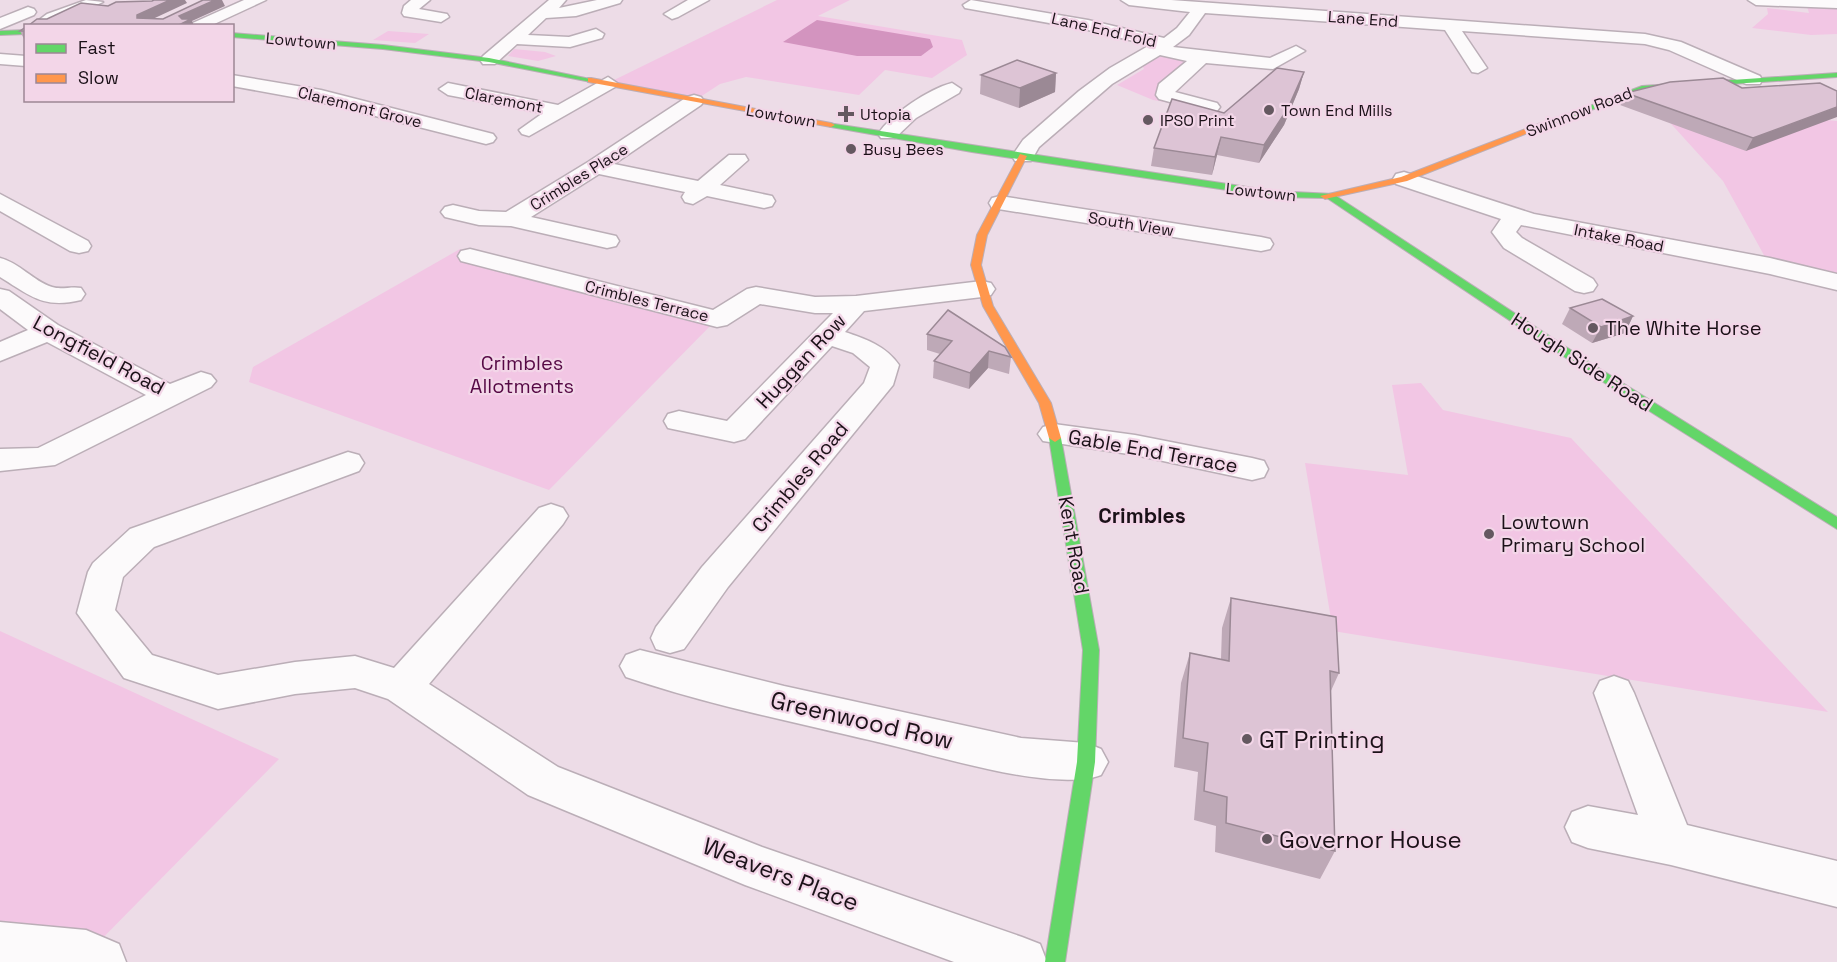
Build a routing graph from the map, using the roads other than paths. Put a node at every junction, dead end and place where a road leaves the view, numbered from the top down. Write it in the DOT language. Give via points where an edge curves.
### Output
graph roads {
  1 [pos="258,0"];
  2 [pos="422,0"];
  3 [pos="614,0"];
  4 [pos="701,0"];
  5 [pos="1129,0"];
  6 [pos="1756,0"];
  7 [pos="95,2"];
  8 [pos="1837,3"];
  9 [pos="550,4"];
  10 [pos="971,5"];
  11 [pos="1297,7"];
  12 [pos="1200,8"];
  13 [pos="28,12"];
  14 [pos="672,14"];
  15 [pos="441,17"];
  16 [pos="0,24"];
  17 [pos="42,24"];
  18 [pos="199,24"];
  19 [pos="1450,25"];
  20 [pos="24,32"];
  21 [pos="0,33"];
  22 [pos="596,34"];
  23 [pos="234,35"];
  24 [pos="511,39"];
  25 [pos="1161,46"];
  26 [pos="1296,51"];
  27 [pos="1202,58"];
  28 [pos="0,59"];
  29 [pos="489,60"];
  30 [pos="24,61"];
  31 [pos="1478,68"];
  32 [pos="1837,75"];
  33 [pos="234,80"];
  34 [pos="1753,80"];
  35 [pos="608,83"];
  36 [pos="448,88"];
  37 [pos="952,89"];
  38 [pos="694,101"];
  39 [pos="1210,107"];
  40 [pos="560,111"];
  41 [pos="529,130"];
  42 [pos="888,134"];
  43 [pos="486,138"];
  44 [pos="1023,156"];
  45 [pos="736,160"];
  46 [pos="596,167"];
  47 [pos="1404,179"];
  48 [pos="698,193"];
  49 [pos="1330,196"];
  50 [pos="0,201"];
  51 [pos="764,201"];
  52 [pos="1000,203"];
  53 [pos="453,212"];
  54 [pos="1515,216"];
  55 [pos="512,219"];
  56 [pos="608,241"];
  57 [pos="1261,244"];
  58 [pos="79,246"];
  59 [pos="470,256"];
  60 [pos="0,266"];
  61 [pos="1837,282"];
  62 [pos="1584,285"];
  63 [pos="982,289"];
  64 [pos="72,294"];
  65 [pos="0,297"];
  66 [pos="856,304"];
  67 [pos="48,331"];
  68 [pos="828,334"];
  69 [pos="0,351"];
  70 [pos="201,381"];
  71 [pos="169,395"];
  72 [pos="680,421"];
  73 [pos="1054,434"];
  74 [pos="0,460"];
  75 [pos="348,463"];
  76 [pos="1252,469"];
  77 [pos="551,516"];
  78 [pos="1837,524"];
  79 [pos="670,638"];
  80 [pos="640,666"];
  81 [pos="402,687"];
  82 [pos="1614,693"];
  83 [pos="1086,762"];
  84 [pos="1588,827"];
  85 [pos="1671,843"];
  86 [pos="1837,884"];
  87 [pos="0,947"];
  88 [pos="101,962"];
  89 [pos="1022,962"];
  90 [pos="1055,962"];
  1 -- 18 [label="street"];
  2 -- 15 [label="street" via="412,6 410,13"];
  3 -- 9 [label="street" via="584,9"];
  4 -- 14 [label="street"];
  5 -- 12 [label="street, Lane End"];
  6 -- 8 [label="street"];
  7 -- 17 [label="street"];
  9 -- 24 [label="street"];
  10 -- 25 [label="street, Lane End Fold" via="1077,23"];
  11 -- 12 [label="street, Lane End"];
  11 -- 19 [label="street, Lane End"];
  12 -- 25 [label="street" via="1193,20"];
  13 -- 16 [label="street"];
  19 -- 31 [label="street"];
  19 -- 34 [label="street, Lane End" via="1645,39 1675,46"];
  20 -- 21 [label="main road"];
  22 -- 24 [label="street" via="570,42"];
  23 -- 29 [label="main road, Lowtown"];
  24 -- 29 [label="street"];
  25 -- 27 [label="street, Lane End Fold"];
  25 -- 44 [label="street" via="1105,80 1030,144"];
  26 -- 27 [label="street, Lane End Fold" via="1277,68"];
  27 -- 39 [label="street" via="1166,88 1166,95"];
  28 -- 30 [label="street"];
  29 -- 35 [label="main road, Lowtown"];
  32 -- 34 [label="main road, Swinnow Road"];
  33 -- 43 [label="street, Claremont Grove" via="321,96"];
  34 -- 47 [label="main road, Swinnow Road" via="1642,88"];
  35 -- 38 [label="main road, Lowtown"];
  35 -- 40 [label="street, Claremont"];
  36 -- 40 [label="street, Claremont"];
  37 -- 42 [label="street" via="909,114"];
  38 -- 42 [label="main road, Lowtown"];
  38 -- 46 [label="street, Crimbles Place"];
  40 -- 41 [label="street, Claremont"];
  42 -- 44 [label="main road, Lowtown"];
  44 -- 49 [label="main road, Lowtown" via="1208,186 1290,196"];
  44 -- 52 [label="main road, Kent Road"];
  45 -- 48 [label="street"];
  46 -- 48 [label="street" via="667,175"];
  46 -- 55 [label="street, Crimbles Place"];
  47 -- 49 [label="main road, Swinnow Road"];
  47 -- 54 [label="street, Intake Road"];
  48 -- 51 [label="street"];
  49 -- 78 [label="main road, Hough Side Road" via="1585,365"];
  50 -- 58 [label="street"];
  52 -- 57 [label="street, South View"];
  52 -- 63 [label="main road, Kent Road" via="979,245 975,265"];
  53 -- 55 [label="street, Crimbles Place" via="478,218"];
  54 -- 61 [label="street, Intake Road"];
  54 -- 62 [label="street" via="1504,232 1513,243"];
  55 -- 56 [label="street"];
  59 -- 66 [label="street, Crimbles Terrace" via="717,319 756,294 815,305"];
  60 -- 64 [label="street, Longfield Road" via="48,296"];
  63 -- 66 [label="street, Huggan Row"];
  63 -- 73 [label="main road, Kent Road" via="1004,336 1045,403"];
  65 -- 67 [label="street, Longfield Road"];
  66 -- 68 [label="street, Huggan Row"];
  67 -- 69 [label="street"];
  67 -- 71 [label="street, Longfield Road"];
  68 -- 72 [label="street, Huggan Row" via="734,432"];
  68 -- 79 [label="street, Crimbles Road" via="863,347 885,365 878,385 715,577"];
  70 -- 71 [label="street, Longfield Road"];
  71 -- 74 [label="street" via="44,458"];
  73 -- 76 [label="street, Gable End Terrace" via="1135,445"];
  73 -- 83 [label="main road, Kent Road" via="1091,651"];
  75 -- 81 [label="street, Weavers Place" via="142,538 106,572 96,613 138,666 218,692 355,672"];
  77 -- 81 [label="street"];
  80 -- 83 [label="street, Greenwood Row" via="1021,757"];
  81 -- 89 [label="street, Weavers Place" via="543,780 762,868"];
  82 -- 85 [label="street"];
  83 -- 90 [label="main road, Kent Road"];
  84 -- 85 [label="street"];
  85 -- 86 [label="street"];
  87 -- 88 [label="street" via="86,955"];
}
